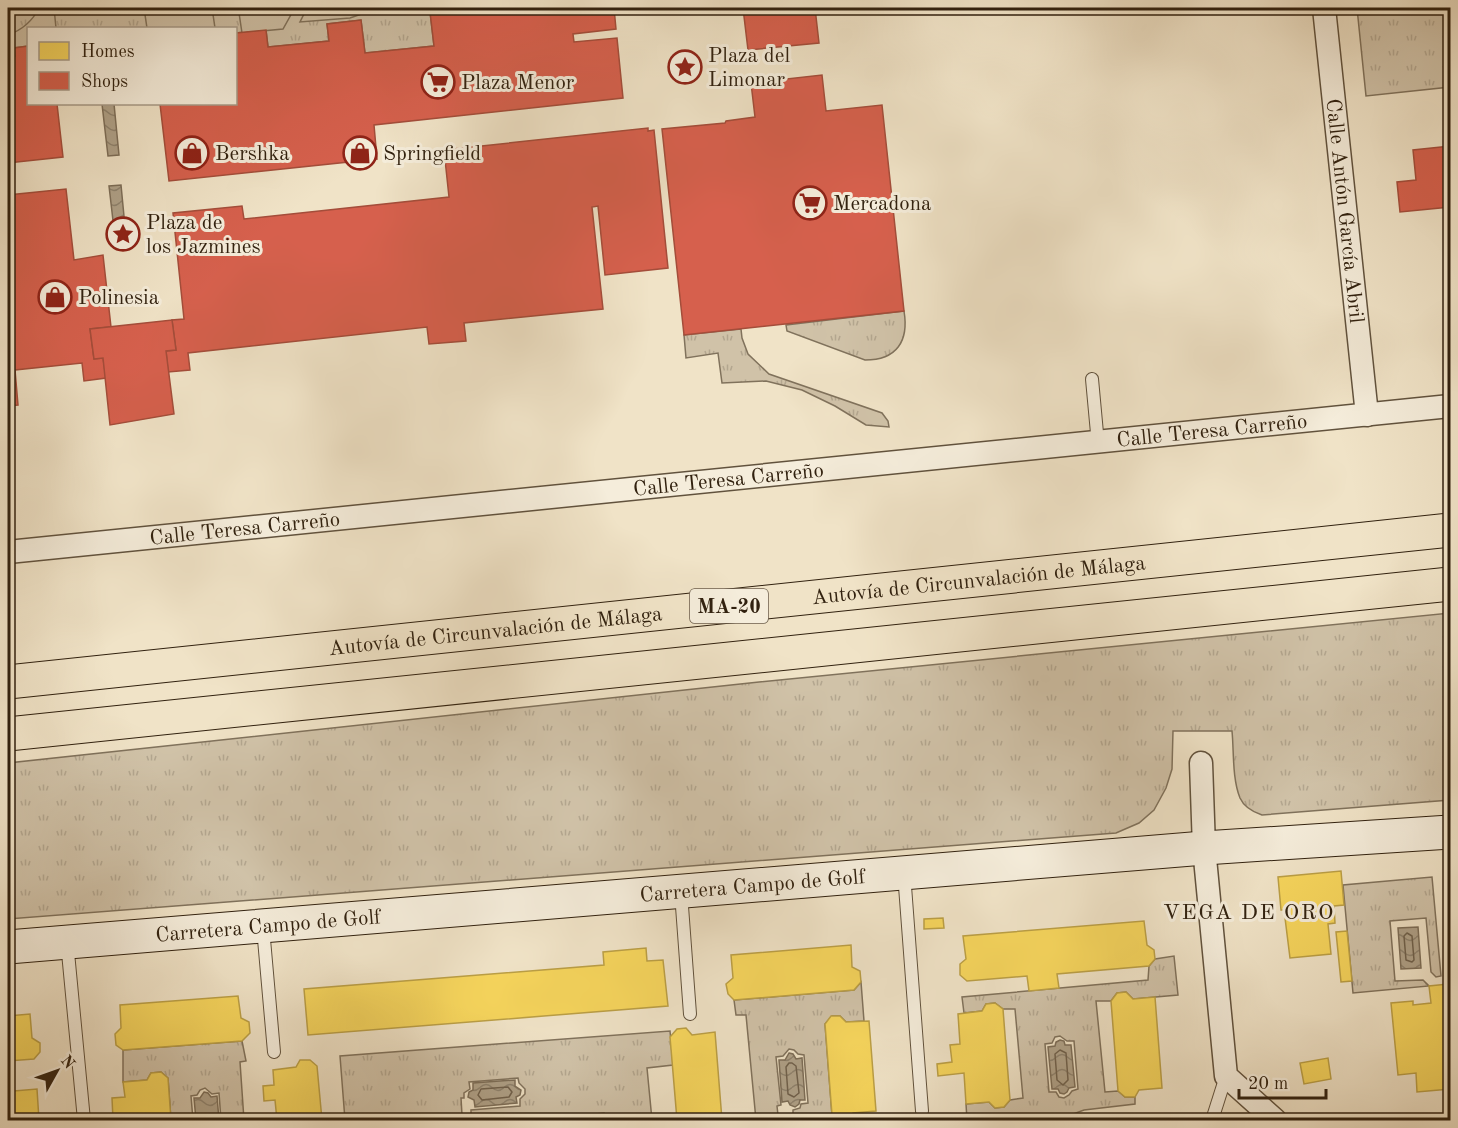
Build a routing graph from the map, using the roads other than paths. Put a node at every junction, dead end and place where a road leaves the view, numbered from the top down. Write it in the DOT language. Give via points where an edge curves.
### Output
graph roads {
  1 [pos="1324,8"];
  2 [pos="1092,379"];
  3 [pos="1450,406"];
  4 [pos="1367,415"];
  5 [pos="1098,444"];
  6 [pos="1450,530"];
  7 [pos="8,552"];
  8 [pos="1450,584"];
  9 [pos="8,682"];
  10 [pos="8,734"];
  11 [pos="1201,763"];
  12 [pos="1450,832"];
  13 [pos="1204,848"];
  14 [pos="904,873"];
  15 [pos="681,891"];
  16 [pos="263,925"];
  17 [pos="67,941"];
  18 [pos="8,947"];
  19 [pos="690,1014"];
  20 [pos="274,1052"];
  21 [pos="1226,1076"];
  22 [pos="922,1111"];
  23 [pos="84,1120"];
  24 [pos="1212,1120"];
  25 [pos="1275,1120"];
  1 -- 4 [label="street, Calle Antón García Abril"];
  2 -- 5 [label="lane"];
  3 -- 4 [label="street, Calle Teresa Carreño"];
  4 -- 5 [label="street, Calle Teresa Carreño"];
  5 -- 7 [label="street, Calle Teresa Carreño"];
  6 -- 9 [label="highway, Autovía de Circunvalación de Málaga / MA-20"];
  8 -- 10 [label="highway"];
  11 -- 13 [label="street"];
  12 -- 13 [label="street, Carretera Campo de Golf"];
  13 -- 14 [label="street, Carretera Campo de Golf"];
  13 -- 21 [label="street"];
  14 -- 15 [label="street, Carretera Campo de Golf"];
  14 -- 22 [label="lane"];
  15 -- 16 [label="street, Carretera Campo de Golf"];
  15 -- 19 [label="lane"];
  16 -- 17 [label="street, Carretera Campo de Golf"];
  16 -- 20 [label="lane"];
  17 -- 18 [label="street, Carretera Campo de Golf"];
  17 -- 23 [label="lane"];
  21 -- 24 [label="lane"];
  21 -- 25 [label="street"];
}
